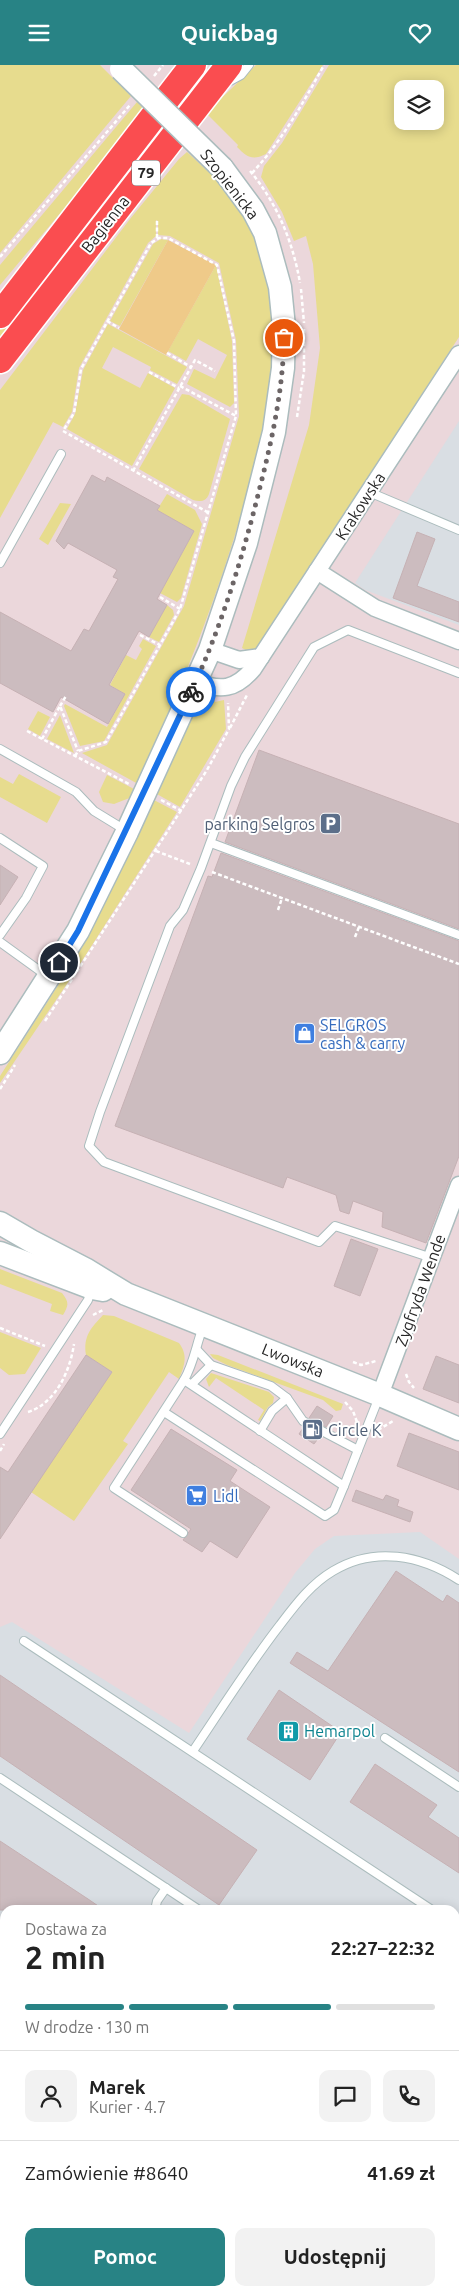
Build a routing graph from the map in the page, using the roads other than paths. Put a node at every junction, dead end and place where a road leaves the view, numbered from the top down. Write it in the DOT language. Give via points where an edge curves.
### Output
graph roads {
  1 [pos="230,65"];
  2 [pos="249,65"];
  3 [pos="119,67"];
  4 [pos="181,69"];
  5 [pos="209,92"];
  6 [pos="0,315"];
  7 [pos="459,354"];
  8 [pos="0,360"];
  9 [pos="61,454"];
  10 [pos="369,492"];
  11 [pos="459,530"];
  12 [pos="0,563"];
  13 [pos="317,571"];
  14 [pos="459,641"];
  15 [pos="210,650"];
  16 [pos="261,657"];
  17 [pos="459,673"];
  18 [pos="196,682"];
  19 [pos="0,749"];
  20 [pos="126,831"];
  21 [pos="0,839"];
  22 [pos="211,843"];
  23 [pos="0,935"];
  24 [pos="459,935"];
  25 [pos="0,942"];
  26 [pos="50,978"];
  27 [pos="8,1058"];
  28 [pos="459,1185"];
  29 [pos="0,1223"];
  30 [pos="0,1253"];
  31 [pos="432,1258"];
  32 [pos="90,1294"];
  33 [pos="126,1294"];
  34 [pos="203,1325"];
  35 [pos="197,1350"];
  36 [pos="211,1365"];
  37 [pos="184,1380"];
  38 [pos="192,1385"];
  39 [pos="380,1395"];
  40 [pos="287,1398"];
  41 [pos="164,1412"];
  42 [pos="459,1429"];
  43 [pos="260,1431"];
  44 [pos="0,1434"];
  45 [pos="358,1450"];
  46 [pos="344,1486"];
  47 [pos="183,1533"];
  48 [pos="459,1580"];
  49 [pos="24,1641"];
  50 [pos="385,1738"];
  51 [pos="194,1751"];
  52 [pos="0,1778"];
  53 [pos="459,1787"];
  54 [pos="166,1888"];
  55 [pos="156,1905"];
  56 [pos="192,1905"];
  57 [pos="425,1905"];
  1 -- 5 [label="main road, Bagienna / 79"];
  2 -- 5 [label="lane" via="241,75"];
  3 -- 15 [label="street, Szopienicka, bridge" via="222,168 253,210 268,241 280,287 284,348 271,442 246,543"];
  4 -- 6 [label="main road, Bagienna / 79"];
  5 -- 8 [label="main road, Bagienna / 79"];
  7 -- 10 [label="street, Krakowska"];
  9 -- 12 [label="lane"];
  10 -- 11 [label="lane"];
  10 -- 13 [label="street, Krakowska"];
  13 -- 14 [label="street" via="375,608"];
  13 -- 16 [label="street, Krakowska"];
  15 -- 16 [label="street" via="239,660"];
  15 -- 18 [label="street, Szopienicka"];
  16 -- 18 [label="street, Krakowska" via="247,676 227,687 214,688"];
  17 -- 22 [label="lane" via="348,630 314,647 245,757"];
  18 -- 20 [label="street"];
  19 -- 20 [label="lane" via="76,791 94,811"];
  20 -- 26 [label="street" via="78,931"];
  21 -- 23 [label="lane" via="43,866"];
  22 -- 24 [label="lane"];
  22 -- 31 [label="lane" via="183,909 170,926 89,1147 104,1162 319,1242 335,1225"];
  25 -- 26 [label="lane"];
  26 -- 27 [label="street"];
  28 -- 31 [label="street, Zygfryda Wende"];
  29 -- 33 [label="street, Lwowska"];
  30 -- 32 [label="street, Lwowska"];
  31 -- 39 [label="street, Zygfryda Wende"];
  32 -- 33 [label="street, Lwowska"];
  32 -- 44 [label="lane"];
  33 -- 34 [label="street, Lwowska"];
  34 -- 35 [label="lane"];
  34 -- 39 [label="street, Lwowska"];
  35 -- 36 [label="lane"];
  35 -- 37 [label="lane"];
  36 -- 38 [label="lane"];
  36 -- 40 [label="lane" via="272,1386"];
  37 -- 38 [label="lane"];
  37 -- 41 [label="lane"];
  38 -- 43 [label="lane"];
  39 -- 42 [label="street, Lwowska"];
  39 -- 45 [label="lane"];
  40 -- 43 [label="lane" via="272,1411"];
  40 -- 45 [label="lane" via="303,1421"];
  41 -- 46 [label="lane" via="325,1516 334,1510"];
  41 -- 47 [label="lane" via="114,1488"];
  43 -- 46 [label="lane"];
  45 -- 46 [label="lane"];
  48 -- 51 [label="lane" via="423,1561 394,1555 365,1558 334,1570 305,1592 264,1645"];
  49 -- 51 [label="lane"];
  50 -- 53 [label="lane"];
  51 -- 57 [label="lane"];
  52 -- 54 [label="lane"];
  54 -- 55 [label="lane"];
  54 -- 56 [label="lane"];
}
